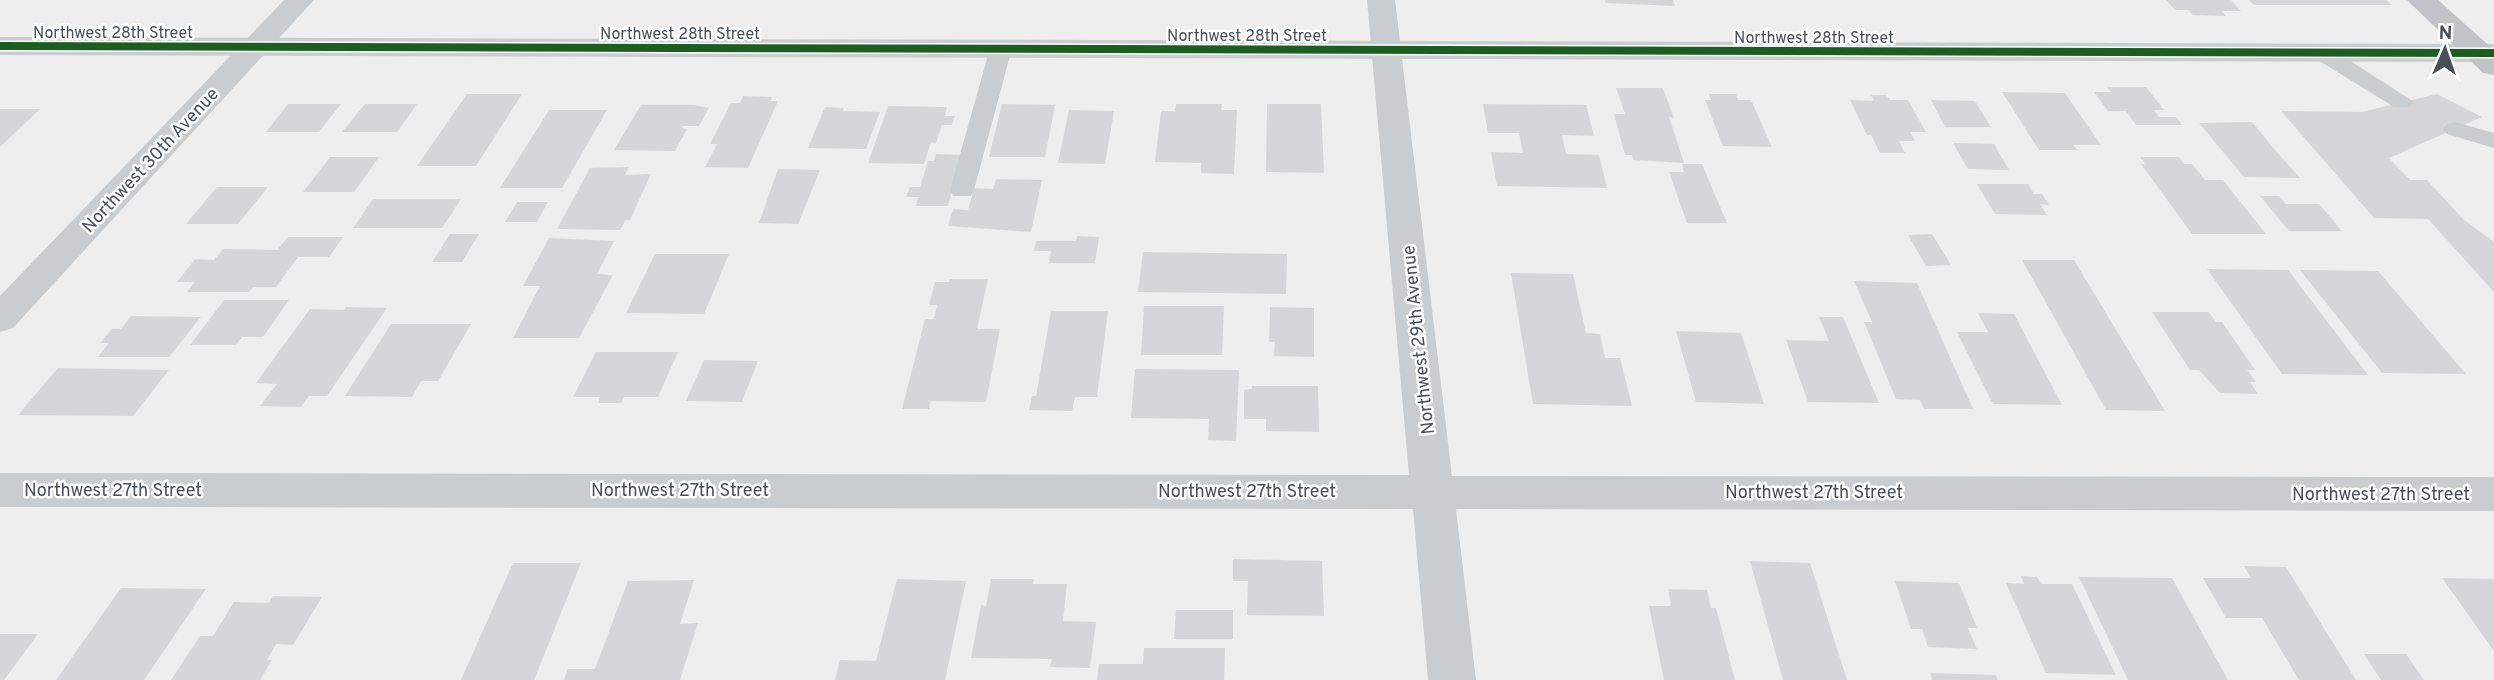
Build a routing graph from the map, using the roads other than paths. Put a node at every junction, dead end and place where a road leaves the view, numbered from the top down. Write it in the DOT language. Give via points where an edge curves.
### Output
graph roads {
  1 [pos="300,0"];
  2 [pos="1381,0"];
  3 [pos="2421,0"];
  4 [pos="0,46"];
  5 [pos="258,46"];
  6 [pos="1001,48"];
  7 [pos="1387,49"];
  8 [pos="2321,52"];
  9 [pos="2489,57"];
  10 [pos="2402,102"];
  11 [pos="2455,129"];
  12 [pos="2494,141"];
  13 [pos="962,190"];
  14 [pos="0,319"];
  15 [pos="0,490"];
  16 [pos="1433,491"];
  17 [pos="2494,494"];
  18 [pos="1452,680"];
  1 -- 5 [label="street, Northwest 30th Avenue"];
  2 -- 7 [label="street, Northwest 29th Avenue"];
  3 -- 9 [label="highway"];
  4 -- 5 [label="street, Northwest 28th Street"];
  5 -- 6 [label="street, Northwest 28th Street"];
  5 -- 14 [label="street, Northwest 30th Avenue"];
  6 -- 7 [label="street, Northwest 28th Street"];
  6 -- 13 [label="lane"];
  7 -- 8 [label="street, Northwest 28th Street"];
  7 -- 16 [label="street, Northwest 29th Avenue"];
  8 -- 9 [label="street, Northwest 28th Street"];
  8 -- 10 [label="lane"];
  11 -- 12 [label="lane"];
  15 -- 16 [label="street, Northwest 27th Street"];
  16 -- 17 [label="street, Northwest 27th Street"];
  16 -- 18 [label="street, Northwest 29th Avenue"];
}
